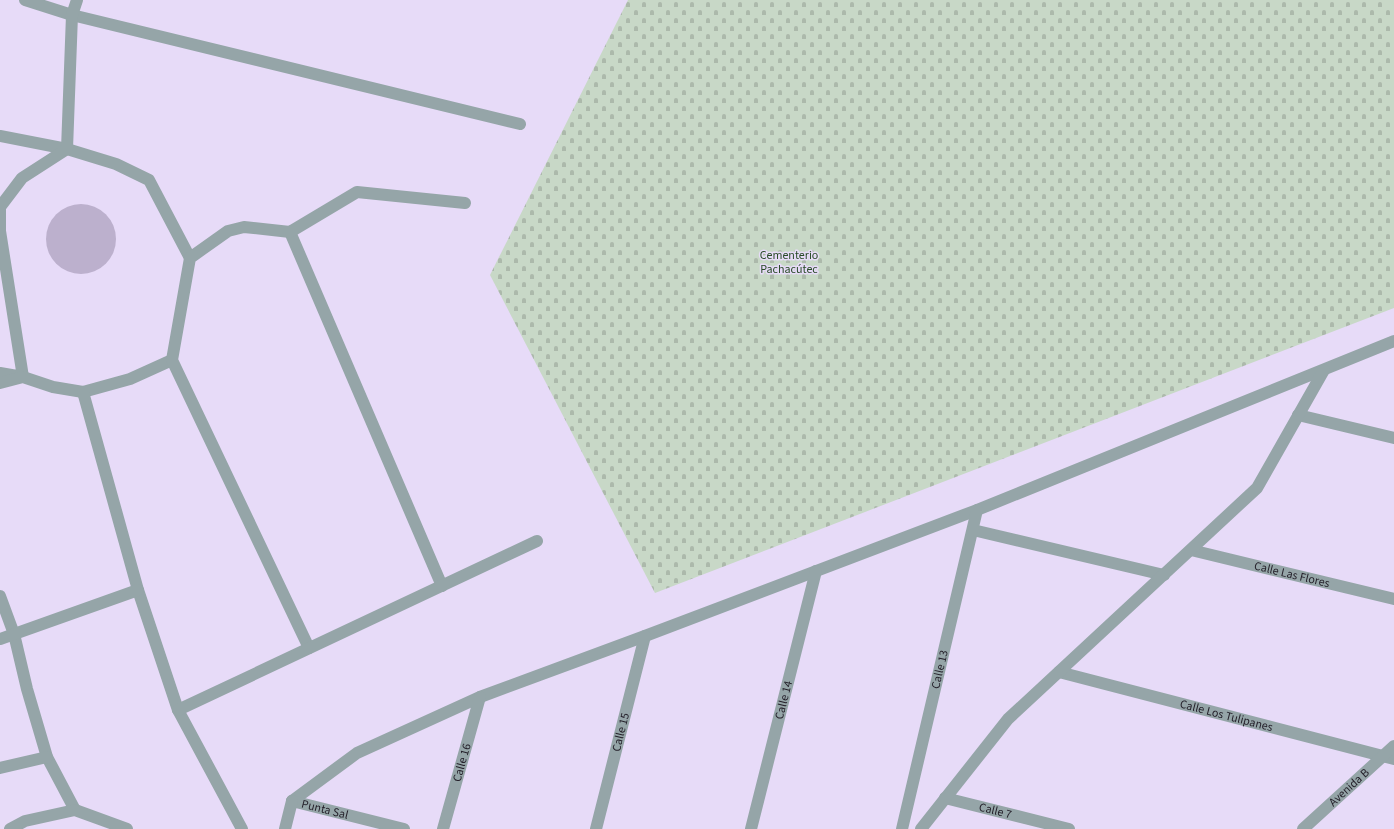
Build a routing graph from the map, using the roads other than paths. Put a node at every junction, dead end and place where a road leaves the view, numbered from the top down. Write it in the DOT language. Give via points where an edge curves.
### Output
graph roads {
  1 [pos="25,0"];
  2 [pos="76,0"];
  3 [pos="72,15"];
  4 [pos="520,124"];
  5 [pos="0,136"];
  6 [pos="67,149"];
  7 [pos="465,203"];
  8 [pos="290,232"];
  9 [pos="190,258"];
  10 [pos="1394,341"];
  11 [pos="172,360"];
  12 [pos="1324,370"];
  13 [pos="0,373"];
  14 [pos="23,377"];
  15 [pos="0,383"];
  16 [pos="82,392"];
  17 [pos="1298,415"];
  18 [pos="1394,438"];
  19 [pos="977,510"];
  20 [pos="973,530"];
  21 [pos="537,541"];
  22 [pos="1190,550"];
  23 [pos="816,571"];
  24 [pos="1164,575"];
  25 [pos="442,586"];
  26 [pos="138,590"];
  27 [pos="0,596"];
  28 [pos="1394,599"];
  29 [pos="14,634"];
  30 [pos="646,636"];
  31 [pos="0,639"];
  32 [pos="309,648"];
  33 [pos="1059,672"];
  34 [pos="480,697"];
  35 [pos="178,710"];
  36 [pos="1394,746"];
  37 [pos="1382,756"];
  38 [pos="47,757"];
  39 [pos="1394,759"];
  40 [pos="0,768"];
  41 [pos="946,798"];
  42 [pos="292,801"];
  43 [pos="75,810"];
  44 [pos="10,829"];
  45 [pos="127,829"];
  46 [pos="242,829"];
  47 [pos="285,829"];
  48 [pos="404,829"];
  49 [pos="443,829"];
  50 [pos="596,829"];
  51 [pos="751,829"];
  52 [pos="902,829"];
  53 [pos="921,829"];
  54 [pos="1069,829"];
  55 [pos="1303,829"];
  1 -- 3 [label="street"];
  2 -- 3 [label="street"];
  3 -- 4 [label="street"];
  3 -- 6 [label="street"];
  5 -- 6 [label="street"];
  6 -- 9 [label="street" via="116,164 149,180"];
  6 -- 14 [label="street" via="22,178 0,207 0,231"];
  7 -- 8 [label="street" via="357,192"];
  8 -- 9 [label="street" via="244,227 228,231"];
  8 -- 25 [label="street"];
  9 -- 11 [label="street"];
  10 -- 12 [label="street"];
  11 -- 16 [label="street" via="130,379"];
  11 -- 32 [label="street"];
  12 -- 17 [label="street"];
  12 -- 19 [label="street"];
  13 -- 14 [label="street"];
  14 -- 15 [label="street"];
  14 -- 16 [label="street" via="53,387"];
  16 -- 26 [label="street"];
  17 -- 18 [label="street"];
  17 -- 22 [label="street" via="1257,488"];
  19 -- 20 [label="street, Calle 13"];
  19 -- 23 [label="street"];
  20 -- 24 [label="street"];
  20 -- 52 [label="street, Calle 13"];
  21 -- 25 [label="street"];
  22 -- 24 [label="street"];
  22 -- 28 [label="street, Calle Las Flores"];
  23 -- 30 [label="street"];
  23 -- 51 [label="street, Calle 14"];
  24 -- 33 [label="street"];
  25 -- 32 [label="street"];
  26 -- 29 [label="street"];
  26 -- 35 [label="street"];
  27 -- 29 [label="street"];
  29 -- 31 [label="street"];
  29 -- 38 [label="street"];
  30 -- 34 [label="street"];
  30 -- 50 [label="street, Calle 15"];
  32 -- 35 [label="street"];
  33 -- 37 [label="street, Calle Los Tulipanes"];
  33 -- 41 [label="street" via="1008,719"];
  34 -- 42 [label="street" via="357,753"];
  34 -- 49 [label="street, Calle 16"];
  35 -- 46 [label="street"];
  36 -- 37 [label="street, Avenida B"];
  37 -- 39 [label="street, Calle Los Tulipanes"];
  37 -- 55 [label="street, Avenida B"];
  38 -- 40 [label="street"];
  38 -- 43 [label="street"];
  41 -- 53 [label="street"];
  41 -- 54 [label="street, Calle 7"];
  42 -- 47 [label="street"];
  42 -- 48 [label="street, Punta Sal"];
  43 -- 44 [label="street" via="25,821"];
  43 -- 45 [label="street"];
}
